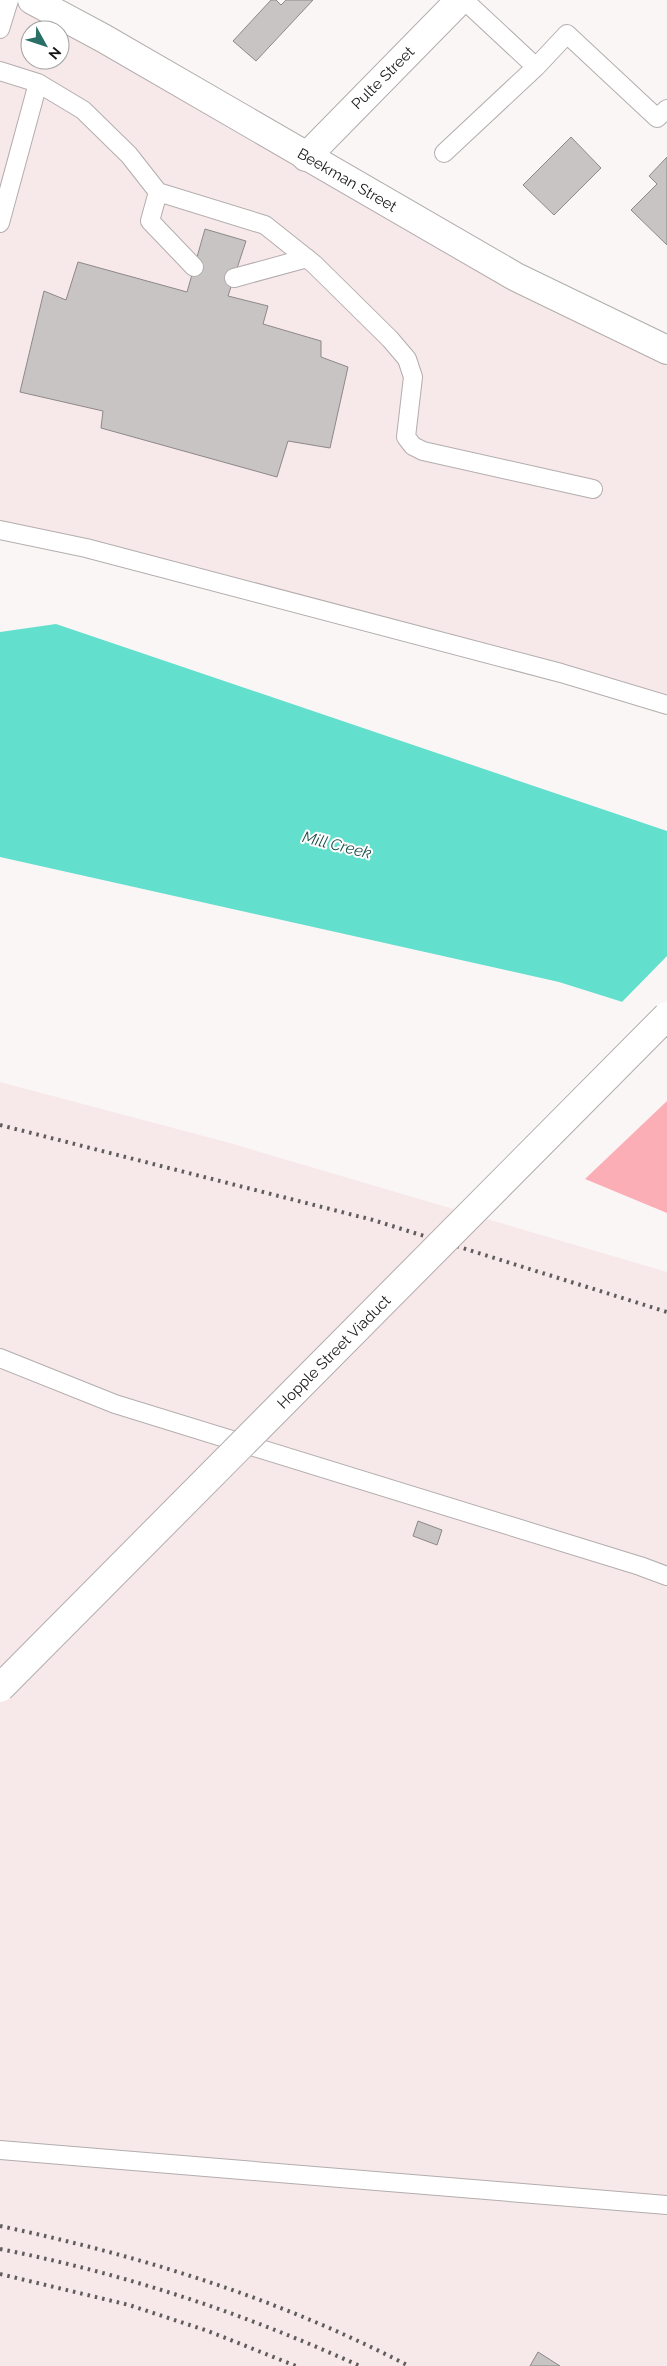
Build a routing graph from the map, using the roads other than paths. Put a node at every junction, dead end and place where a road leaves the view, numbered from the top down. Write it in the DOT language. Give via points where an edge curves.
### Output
graph roads {
  1 [pos="9,0"];
  2 [pos="32,0"];
  3 [pos="462,0"];
  4 [pos="0,29"];
  5 [pos="536,67"];
  6 [pos="0,71"];
  7 [pos="38,83"];
  8 [pos="667,109"];
  9 [pos="444,154"];
  10 [pos="306,157"];
  11 [pos="158,192"];
  12 [pos="0,222"];
  13 [pos="307,258"];
  14 [pos="194,267"];
  15 [pos="234,278"];
  16 [pos="667,350"];
  17 [pos="593,488"];
  18 [pos="0,530"];
  19 [pos="667,705"];
  20 [pos="667,1016"];
  21 [pos="0,1358"];
  22 [pos="667,1576"];
  23 [pos="0,1688"];
  24 [pos="0,2150"];
  25 [pos="667,2205"];
  1 -- 4 [label="lane"];
  2 -- 10 [label="main road, Beekman Street"];
  3 -- 5 [label="lane"];
  3 -- 10 [label="main road, Pulte Street"];
  5 -- 8 [label="lane" via="567,34 657,118"];
  5 -- 9 [label="lane"];
  6 -- 7 [label="lane"];
  7 -- 11 [label="lane" via="83,110 129,155"];
  7 -- 12 [label="lane"];
  10 -- 16 [label="main road, Beekman Street" via="516,277"];
  11 -- 13 [label="lane" via="265,225"];
  11 -- 14 [label="lane" via="150,222"];
  13 -- 15 [label="lane"];
  13 -- 17 [label="lane" via="390,338 407,359 413,377 406,437 414,446 423,451"];
  18 -- 19 [label="lane" via="86,548 552,671"];
  20 -- 23 [label="main road, Hopple Street Viaduct, bridge"];
  21 -- 22 [label="lane" via="114,1404"];
  24 -- 25 [label="lane"];
}
